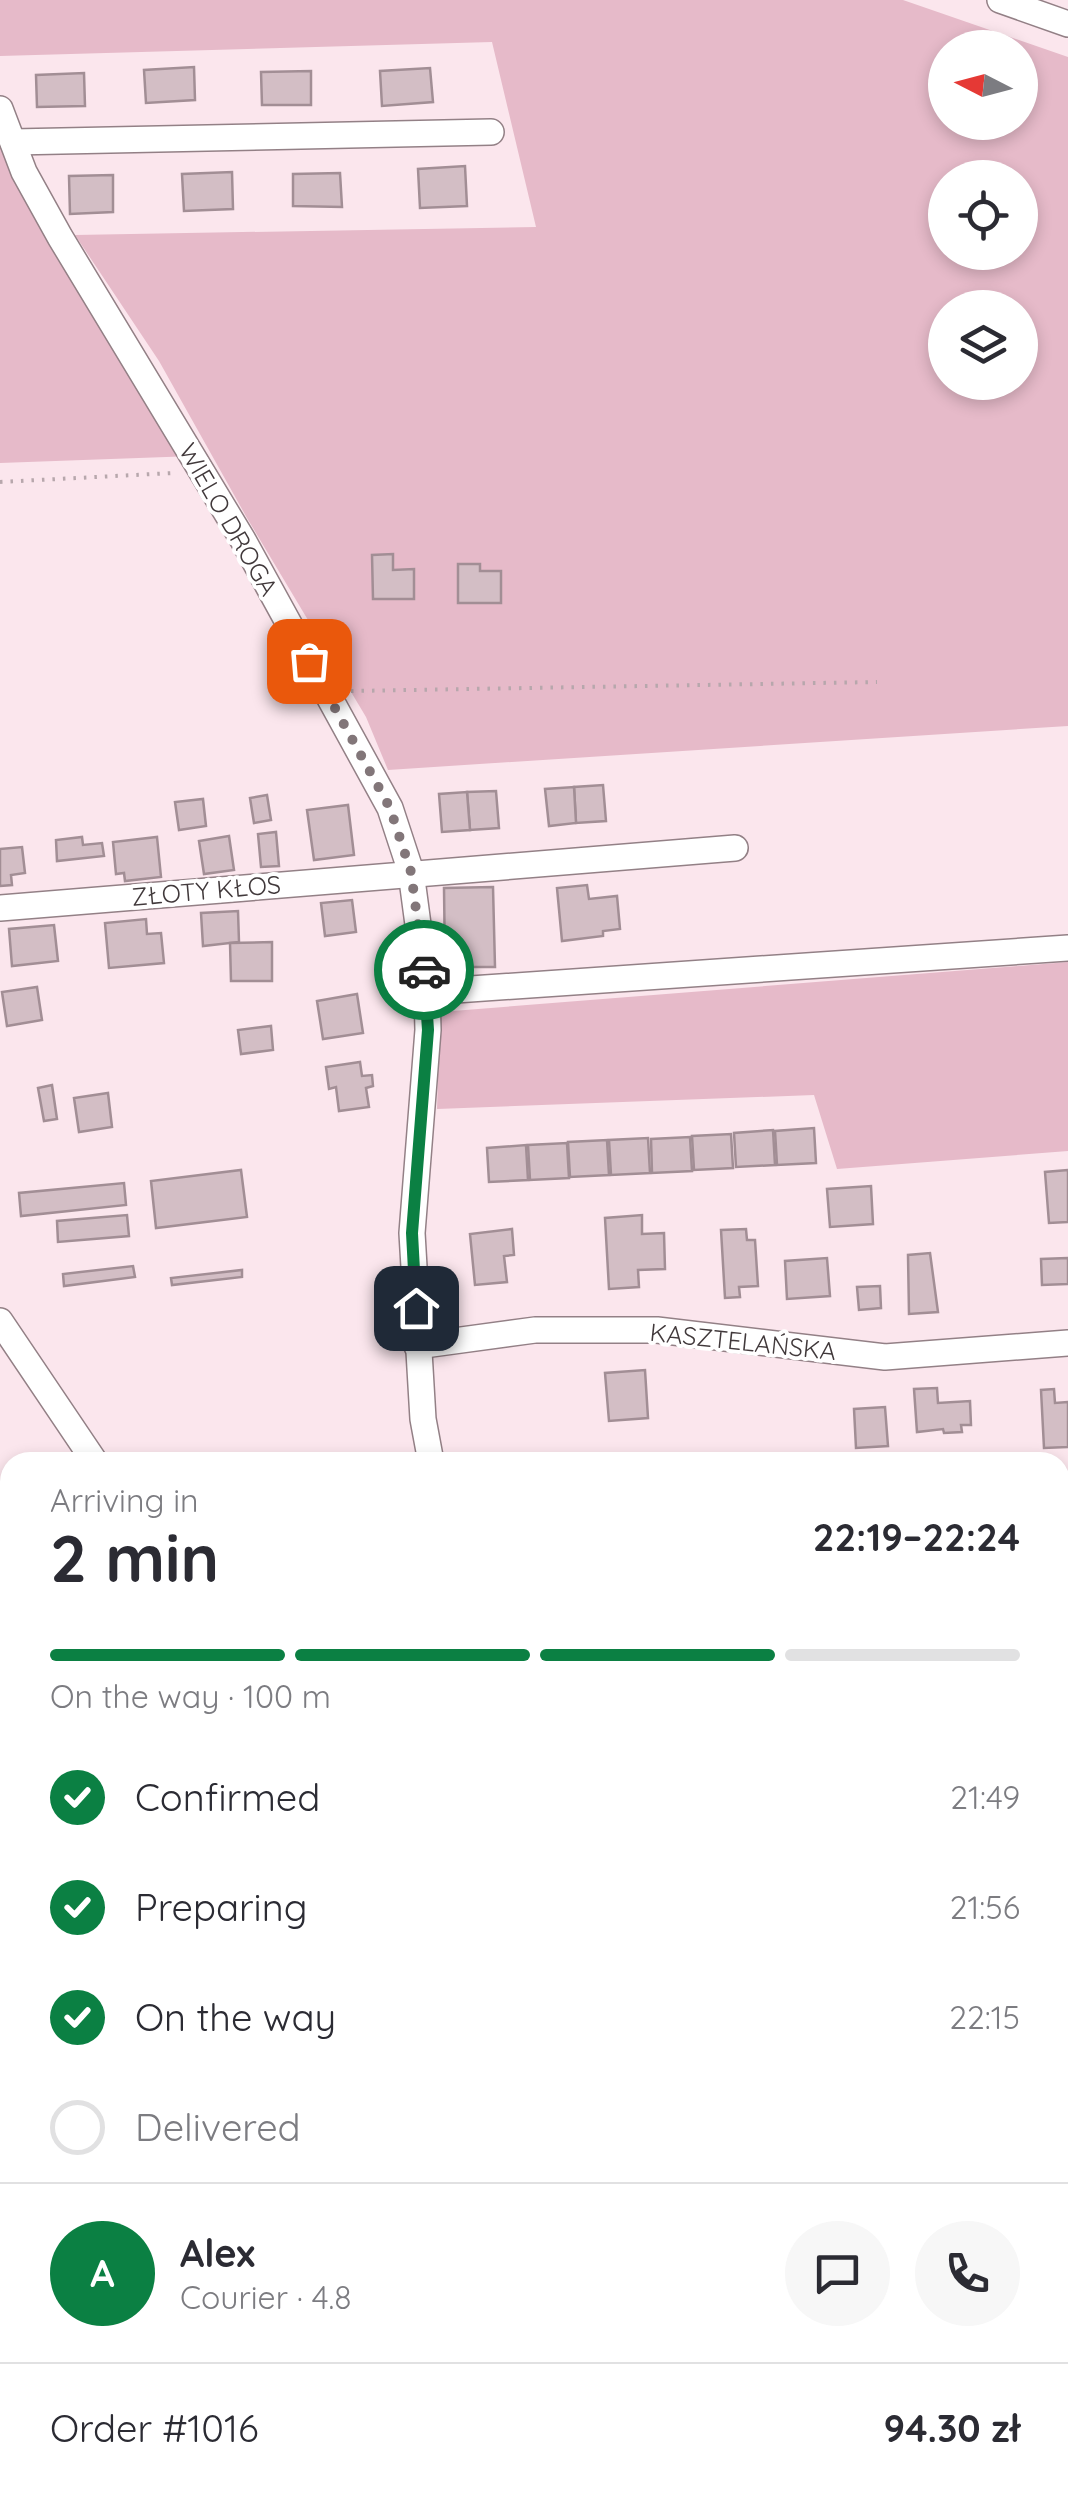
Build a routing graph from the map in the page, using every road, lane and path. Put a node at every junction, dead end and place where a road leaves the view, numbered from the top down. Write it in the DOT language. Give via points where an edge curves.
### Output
graph roads {
  1 [pos="1000,0"];
  2 [pos="1068,24"];
  3 [pos="0,109"];
  4 [pos="490,132"];
  5 [pos="12,142"];
  6 [pos="203,472"];
  7 [pos="0,482"];
  8 [pos="876,682"];
  9 [pos="326,692"];
  10 [pos="735,848"];
  11 [pos="411,872"];
  12 [pos="0,908"];
  13 [pos="1068,948"];
  14 [pos="426,992"];
  15 [pos="0,1321"];
  16 [pos="1068,1343"];
  17 [pos="417,1346"];
  18 [pos="89,1452"];
  19 [pos="429,1452"];
  1 -- 2 [label="street"];
  3 -- 5 [label="street, WIELO DROGA"];
  4 -- 5 [label="street"];
  5 -- 6 [label="street, WIELO DROGA" via="60,237"];
  6 -- 7 [label="path"];
  6 -- 9 [label="street, WIELO DROGA"];
  8 -- 9 [label="path"];
  9 -- 11 [label="street, WIELO DROGA" via="390,808"];
  10 -- 11 [label="street, ZŁOTY KŁOS"];
  11 -- 12 [label="street, ZŁOTY KŁOS"];
  11 -- 14 [label="street, WIELO DROGA"];
  13 -- 14 [label="street"];
  14 -- 17 [label="street, WIELO DROGA" via="412,1233"];
  15 -- 18 [label="street"];
  16 -- 17 [label="street, KASZTELAŃSKA" via="885,1357 657,1330 535,1330"];
  17 -- 19 [label="street, WIELO DROGA"];
}
